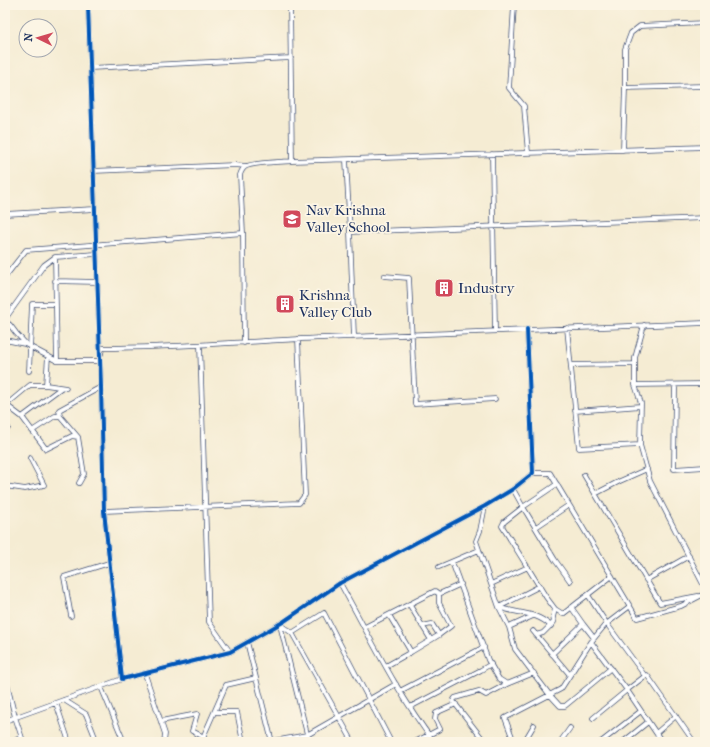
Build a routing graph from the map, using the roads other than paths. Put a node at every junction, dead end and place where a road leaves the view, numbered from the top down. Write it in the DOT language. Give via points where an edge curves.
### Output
graph roads {
  1 [pos="88,5"];
  2 [pos="290,5"];
  3 [pos="514,5"];
  4 [pos="705,23"];
  5 [pos="291,58"];
  6 [pos="90,68"];
  7 [pos="705,86"];
  8 [pos="625,88"];
  9 [pos="705,146"];
  10 [pos="623,150"];
  11 [pos="528,153"];
  12 [pos="492,154"];
  13 [pos="346,160"];
  14 [pos="292,161"];
  15 [pos="246,166"];
  16 [pos="93,171"];
  17 [pos="95,209"];
  18 [pos="5,214"];
  19 [pos="705,218"];
  20 [pos="494,226"];
  21 [pos="350,232"];
  22 [pos="243,233"];
  23 [pos="96,243"];
  24 [pos="96,254"];
  25 [pos="55,257"];
  26 [pos="384,276"];
  27 [pos="5,277"];
  28 [pos="55,281"];
  29 [pos="97,282"];
  30 [pos="55,304"];
  31 [pos="5,320"];
  32 [pos="705,323"];
  33 [pos="644,325"];
  34 [pos="567,328"];
  35 [pos="526,329"];
  36 [pos="495,330"];
  37 [pos="412,334"];
  38 [pos="354,336"];
  39 [pos="298,339"];
  40 [pos="5,340"];
  41 [pos="244,343"];
  42 [pos="200,345"];
  43 [pos="29,346"];
  44 [pos="48,356"];
  45 [pos="57,361"];
  46 [pos="100,362"];
  47 [pos="635,364"];
  48 [pos="571,366"];
  49 [pos="29,371"];
  50 [pos="705,384"];
  51 [pos="46,385"];
  52 [pos="635,386"];
  53 [pos="102,387"];
  54 [pos="675,388"];
  55 [pos="495,399"];
  56 [pos="5,404"];
  57 [pos="641,406"];
  58 [pos="575,411"];
  59 [pos="60,416"];
  60 [pos="22,417"];
  61 [pos="32,430"];
  62 [pos="78,437"];
  63 [pos="640,445"];
  64 [pos="30,458"];
  65 [pos="705,467"];
  66 [pos="647,469"];
  67 [pos="533,473"];
  68 [pos="584,475"];
  69 [pos="79,483"];
  70 [pos="557,484"];
  71 [pos="5,486"];
  72 [pos="513,489"];
  73 [pos="595,494"];
  74 [pos="569,505"];
  75 [pos="484,506"];
  76 [pos="205,507"];
  77 [pos="523,507"];
  78 [pos="104,511"];
  79 [pos="536,527"];
  80 [pos="479,550"];
  81 [pos="688,556"];
  82 [pos="452,562"];
  83 [pos="110,563"];
  84 [pos="439,567"];
  85 [pos="528,567"];
  86 [pos="612,576"];
  87 [pos="646,580"];
  88 [pos="570,581"];
  89 [pos="340,583"];
  90 [pos="460,584"];
  91 [pos="491,584"];
  92 [pos="540,586"];
  93 [pos="705,588"];
  94 [pos="439,594"];
  95 [pos="588,595"];
  96 [pos="704,595"];
  97 [pos="409,604"];
  98 [pos="630,606"];
  99 [pos="499,607"];
  100 [pos="571,608"];
  101 [pos="555,609"];
  102 [pos="389,615"];
  103 [pos="71,616"];
  104 [pos="533,616"];
  105 [pos="279,624"];
  106 [pos="582,624"];
  107 [pos="607,624"];
  108 [pos="422,626"];
  109 [pos="509,626"];
  110 [pos="551,626"];
  111 [pos="365,627"];
  112 [pos="533,631"];
  113 [pos="292,633"];
  114 [pos="439,635"];
  115 [pos="536,635"];
  116 [pos="594,638"];
  117 [pos="431,640"];
  118 [pos="247,642"];
  119 [pos="591,642"];
  120 [pos="484,647"];
  121 [pos="230,652"];
  122 [pos="410,652"];
  123 [pos="552,654"];
  124 [pos="491,664"];
  125 [pos="386,666"];
  126 [pos="611,668"];
  127 [pos="145,674"];
  128 [pos="534,674"];
  129 [pos="570,675"];
  130 [pos="5,676"];
  131 [pos="645,676"];
  132 [pos="256,678"];
  133 [pos="122,679"];
  134 [pos="396,684"];
  135 [pos="507,684"];
  136 [pos="101,687"];
  137 [pos="627,690"];
  138 [pos="400,691"];
  139 [pos="549,694"];
  140 [pos="370,699"];
  141 [pos="64,700"];
  142 [pos="56,703"];
  143 [pos="456,704"];
  144 [pos="410,707"];
  145 [pos="215,712"];
  146 [pos="641,712"];
  147 [pos="676,716"];
  148 [pos="15,717"];
  149 [pos="339,717"];
  150 [pos="593,718"];
  151 [pos="5,721"];
  152 [pos="160,721"];
  153 [pos="648,722"];
  154 [pos="534,725"];
  155 [pos="570,728"];
  156 [pos="656,733"];
  157 [pos="307,735"];
  158 [pos="428,735"];
  159 [pos="204,737"];
  160 [pos="9,742"];
  161 [pos="69,742"];
  162 [pos="98,742"];
  163 [pos="124,742"];
  164 [pos="164,742"];
  165 [pos="201,742"];
  166 [pos="239,742"];
  167 [pos="243,742"];
  168 [pos="271,742"];
  169 [pos="310,742"];
  170 [pos="353,742"];
  171 [pos="391,742"];
  172 [pos="415,742"];
  173 [pos="434,742"];
  174 [pos="485,742"];
  175 [pos="514,742"];
  176 [pos="524,742"];
  177 [pos="560,742"];
  178 [pos="602,742"];
  179 [pos="623,742"];
  180 [pos="662,742"];
  181 [pos="694,742"];
  1 -- 6 [label="street"];
  2 -- 5 [label="street"];
  3 -- 11 [label="street" via="509,88 524,106"];
  4 -- 8 [label="street" via="640,26 631,33 625,50"];
  5 -- 6 [label="street"];
  5 -- 14 [label="street"];
  6 -- 16 [label="street"];
  7 -- 8 [label="street"];
  8 -- 10 [label="street"];
  9 -- 10 [label="street"];
  10 -- 11 [label="street"];
  11 -- 12 [label="street"];
  12 -- 13 [label="street"];
  12 -- 20 [label="street"];
  13 -- 14 [label="street"];
  13 -- 21 [label="street"];
  14 -- 15 [label="street"];
  15 -- 16 [label="street"];
  15 -- 22 [label="street" via="240,175"];
  16 -- 17 [label="street"];
  17 -- 18 [label="street"];
  17 -- 23 [label="street"];
  19 -- 20 [label="street"];
  20 -- 21 [label="street"];
  20 -- 36 [label="street"];
  21 -- 38 [label="street"];
  22 -- 23 [label="street"];
  22 -- 41 [label="street"];
  23 -- 24 [label="street"];
  23 -- 27 [label="street" via="26,250"];
  24 -- 25 [label="street"];
  24 -- 29 [label="street"];
  25 -- 28 [label="street"];
  25 -- 31 [label="street" via="44,265"];
  26 -- 37 [label="street" via="409,278"];
  28 -- 29 [label="street"];
  28 -- 30 [label="street"];
  29 -- 46 [label="street"];
  30 -- 43 [label="street" via="32,304"];
  30 -- 45 [label="street"];
  31 -- 43 [label="street"];
  32 -- 33 [label="street"];
  33 -- 34 [label="street"];
  33 -- 47 [label="street"];
  34 -- 35 [label="street"];
  34 -- 48 [label="street"];
  35 -- 36 [label="street"];
  35 -- 67 [label="street"];
  36 -- 37 [label="street"];
  37 -- 38 [label="street"];
  37 -- 55 [label="street" via="415,404"];
  38 -- 39 [label="street"];
  39 -- 41 [label="street"];
  39 -- 76 [label="street" via="305,495 299,503"];
  40 -- 43 [label="street"];
  41 -- 42 [label="street"];
  42 -- 46 [label="street" via="102,348"];
  42 -- 76 [label="street"];
  43 -- 44 [label="street"];
  43 -- 49 [label="street"];
  44 -- 45 [label="street"];
  44 -- 51 [label="street"];
  45 -- 46 [label="street"];
  46 -- 53 [label="street"];
  47 -- 48 [label="street"];
  47 -- 52 [label="street"];
  48 -- 58 [label="street"];
  50 -- 52 [label="street"];
  51 -- 56 [label="street" via="30,385"];
  51 -- 60 [label="street" via="63,388"];
  52 -- 57 [label="street"];
  53 -- 59 [label="street" via="59,410"];
  53 -- 78 [label="street"];
  54 -- 65 [label="street" via="674,469"];
  56 -- 60 [label="street"];
  57 -- 58 [label="street"];
  57 -- 63 [label="street"];
  58 -- 63 [label="street" via="579,448"];
  59 -- 61 [label="street" via="54,416"];
  59 -- 62 [label="street"];
  60 -- 61 [label="street"];
  61 -- 62 [label="street" via="46,449 72,436"];
  62 -- 69 [label="street" via="84,474"];
  63 -- 66 [label="street"];
  64 -- 71 [label="street" via="44,485 25,489"];
  66 -- 73 [label="street"];
  66 -- 81 [label="street"];
  67 -- 70 [label="street" via="550,473"];
  67 -- 72 [label="street"];
  68 -- 73 [label="street"];
  70 -- 74 [label="street"];
  70 -- 77 [label="street"];
  72 -- 75 [label="street"];
  72 -- 77 [label="street"];
  73 -- 87 [label="street"];
  74 -- 79 [label="street"];
  74 -- 86 [label="street"];
  75 -- 80 [label="street" via="476,541"];
  75 -- 89 [label="street"];
  76 -- 78 [label="street"];
  76 -- 121 [label="street" via="209,622"];
  77 -- 79 [label="street"];
  77 -- 85 [label="street" via="502,526"];
  78 -- 83 [label="street"];
  79 -- 88 [label="street"];
  80 -- 82 [label="street"];
  80 -- 91 [label="street"];
  81 -- 87 [label="street"];
  81 -- 93 [label="street"];
  82 -- 84 [label="street"];
  82 -- 90 [label="street"];
  83 -- 103 [label="street" via="64,577"];
  83 -- 133 [label="street"];
  85 -- 91 [label="street"];
  85 -- 92 [label="street"];
  86 -- 95 [label="street"];
  86 -- 98 [label="street"];
  87 -- 96 [label="street" via="660,603"];
  89 -- 105 [label="street"];
  89 -- 111 [label="street"];
  90 -- 94 [label="street"];
  90 -- 120 [label="street"];
  91 -- 99 [label="street"];
  92 -- 99 [label="street"];
  92 -- 101 [label="street"];
  94 -- 97 [label="street" via="435,592"];
  94 -- 114 [label="street" via="439,603 451,626"];
  95 -- 100 [label="street"];
  95 -- 107 [label="street"];
  96 -- 98 [label="street" via="681,606 637,618"];
  97 -- 102 [label="street"];
  97 -- 108 [label="street"];
  98 -- 107 [label="street"];
  99 -- 104 [label="street"];
  99 -- 109 [label="street"];
  100 -- 101 [label="street" via="563,614"];
  100 -- 106 [label="street"];
  101 -- 110 [label="street" via="554,622"];
  102 -- 111 [label="street"];
  102 -- 122 [label="street"];
  104 -- 109 [label="street"];
  104 -- 110 [label="street" via="543,618"];
  105 -- 113 [label="street"];
  105 -- 118 [label="street"];
  105 -- 157 [label="street"];
  106 -- 116 [label="street"];
  106 -- 123 [label="street"];
  107 -- 116 [label="street"];
  107 -- 131 [label="street"];
  108 -- 114 [label="street" via="432,624"];
  108 -- 117 [label="street"];
  109 -- 128 [label="street" via="515,649"];
  110 -- 115 [label="street"];
  111 -- 125 [label="street"];
  112 -- 115 [label="street"];
  113 -- 140 [label="street" via="324,613"];
  113 -- 149 [label="street"];
  114 -- 117 [label="street"];
  115 -- 123 [label="street"];
  116 -- 119 [label="street"];
  117 -- 122 [label="street"];
  118 -- 121 [label="street"];
  118 -- 132 [label="street"];
  119 -- 126 [label="street"];
  119 -- 129 [label="street"];
  120 -- 124 [label="street"];
  120 -- 138 [label="street"];
  121 -- 127 [label="street"];
  122 -- 125 [label="street"];
  123 -- 129 [label="street"];
  124 -- 135 [label="street" via="499,679"];
  124 -- 144 [label="street"];
  125 -- 134 [label="street"];
  126 -- 137 [label="street"];
  126 -- 139 [label="street" via="565,706 560,706"];
  127 -- 133 [label="street"];
  127 -- 152 [label="street"];
  128 -- 135 [label="street"];
  128 -- 139 [label="street"];
  129 -- 139 [label="street" via="561,689"];
  130 -- 148 [label="street"];
  131 -- 137 [label="street"];
  131 -- 147 [label="street" via="647,675"];
  132 -- 145 [label="street" via="226,685"];
  132 -- 168 [label="street"];
  133 -- 136 [label="street"];
  134 -- 138 [label="street"];
  134 -- 140 [label="street"];
  135 -- 143 [label="street" via="486,695 479,691 455,698 453,701"];
  136 -- 141 [label="street"];
  136 -- 163 [label="street"];
  137 -- 146 [label="street"];
  137 -- 150 [label="street"];
  138 -- 144 [label="street"];
  139 -- 175 [label="street" via="505,718"];
  140 -- 149 [label="street"];
  140 -- 171 [label="street"];
  141 -- 142 [label="street"];
  141 -- 162 [label="street" via="86,714"];
  142 -- 148 [label="street"];
  142 -- 161 [label="street"];
  143 -- 158 [label="street" via="436,713 435,719 440,729"];
  143 -- 174 [label="street"];
  144 -- 158 [label="street"];
  145 -- 159 [label="street"];
  145 -- 167 [label="street" via="237,712"];
  146 -- 153 [label="street"];
  146 -- 178 [label="street"];
  147 -- 156 [label="street"];
  147 -- 181 [label="street"];
  148 -- 151 [label="street"];
  148 -- 160 [label="street" via="22,738"];
  149 -- 157 [label="street"];
  149 -- 170 [label="street"];
  152 -- 159 [label="street" via="197,714 192,731"];
  152 -- 164 [label="street" via="165,734"];
  153 -- 156 [label="street"];
  153 -- 179 [label="street"];
  154 -- 176 [label="street"];
  155 -- 177 [label="street"];
  156 -- 180 [label="street"];
  157 -- 168 [label="street"];
  157 -- 169 [label="street"];
  158 -- 172 [label="street"];
  158 -- 173 [label="street"];
  159 -- 165 [label="street"];
  166 -- 167 [label="street"];
}
